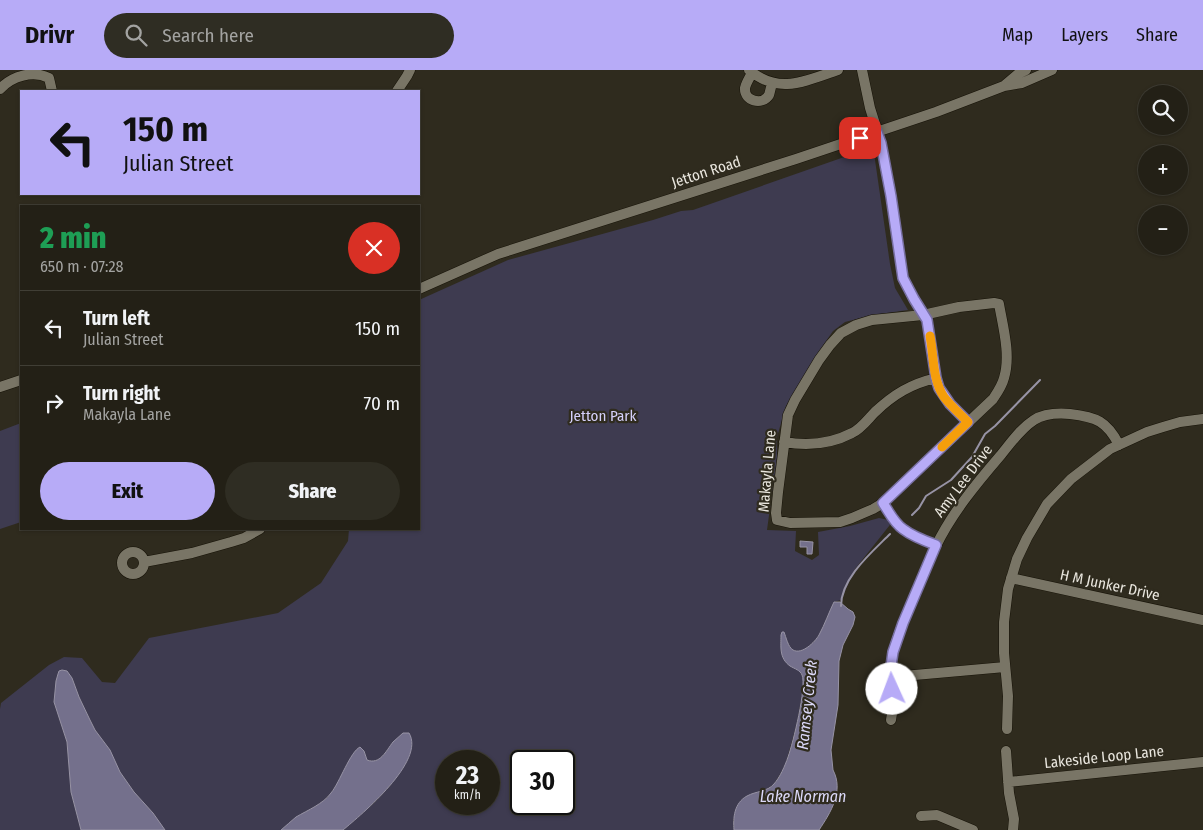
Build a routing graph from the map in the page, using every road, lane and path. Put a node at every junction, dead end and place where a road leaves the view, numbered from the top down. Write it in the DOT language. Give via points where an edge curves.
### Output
graph roads {
  1 [pos="410,70"];
  2 [pos="838,70"];
  3 [pos="862,70"];
  4 [pos="1026,70"];
  5 [pos="1052,70"];
  6 [pos="750,71"];
  7 [pos="46,72"];
  8 [pos="772,83"];
  9 [pos="1004,86"];
  10 [pos="0,89"];
  11 [pos="52,90"];
  12 [pos="398,90"];
  13 [pos="877,132"];
  14 [pos="420,289"];
  15 [pos="923,314"];
  16 [pos="936,378"];
  17 [pos="20,380"];
  18 [pos="0,387"];
  19 [pos="1203,419"];
  20 [pos="968,422"];
  21 [pos="784,442"];
  22 [pos="1119,444"];
  23 [pos="883,503"];
  24 [pos="258,530"];
  25 [pos="936,545"];
  26 [pos="144,562"];
  27 [pos="1011,578"];
  28 [pos="1203,620"];
  29 [pos="1004,667"];
  30 [pos="892,677"];
  31 [pos="891,720"];
  32 [pos="1007,729"];
  33 [pos="1006,751"];
  34 [pos="1203,762"];
  35 [pos="1008,782"];
  36 [pos="921,816"];
  37 [pos="973,830"];
  38 [pos="1013,830"];
  1 -- 12 [label="street"];
  2 -- 8 [label="street" via="795,84"];
  3 -- 13 [label="street"];
  4 -- 9 [label="street, Jetton Road"];
  5 -- 9 [label="street, Jetton Road" via="1022,83"];
  6 -- 8 [label="street"];
  6 -- 8 [label="street" via="745,91 750,99 764,100"];
  7 -- 10 [label="street" via="22,74"];
  7 -- 11 [label="street"];
  9 -- 13 [label="street, Jetton Road"];
  13 -- 14 [label="street, Jetton Road" via="498,254"];
  13 -- 15 [label="street" via="891,196 903,278"];
  15 -- 16 [label="street" via="927,320"];
  15 -- 20 [label="street, Makayla Lane" via="999,304 1007,356 1004,379 993,399"];
  15 -- 21 [label="street, Makayla Lane" via="872,320 841,333 795,400 788,415"];
  16 -- 20 [label="street" via="944,396"];
  16 -- 21 [label="street" via="896,394 854,433 816,444"];
  17 -- 18 [label="street"];
  19 -- 22 [label="street" via="1163,426"];
  20 -- 23 [label="street, Makayla Lane"];
  21 -- 23 [label="street, Makayla Lane" via="777,520 790,523 840,522"];
  22 -- 25 [label="street, Amy Lee Drive" via="1114,434 1100,421 1054,414 1034,420 974,486"];
  22 -- 27 [label="street" via="1078,473 1047,504 1027,538"];
  23 -- 25 [label="street" via="902,529"];
  24 -- 26 [label="street" via="231,542"];
  25 -- 30 [label="street, Amy Lee Drive" via="898,637 892,658"];
  27 -- 28 [label="street, H M Junker Drive"];
  27 -- 29 [label="street" via="1004,622"];
  29 -- 30 [label="street"];
  29 -- 32 [label="street" via="1008,696"];
  30 -- 31 [label="street, Amy Lee Drive"];
  33 -- 35 [label="street"];
  34 -- 35 [label="street, Lakeside Loop Lane"];
  35 -- 38 [label="street"];
  36 -- 37 [label="street" via="937,815"];
}
